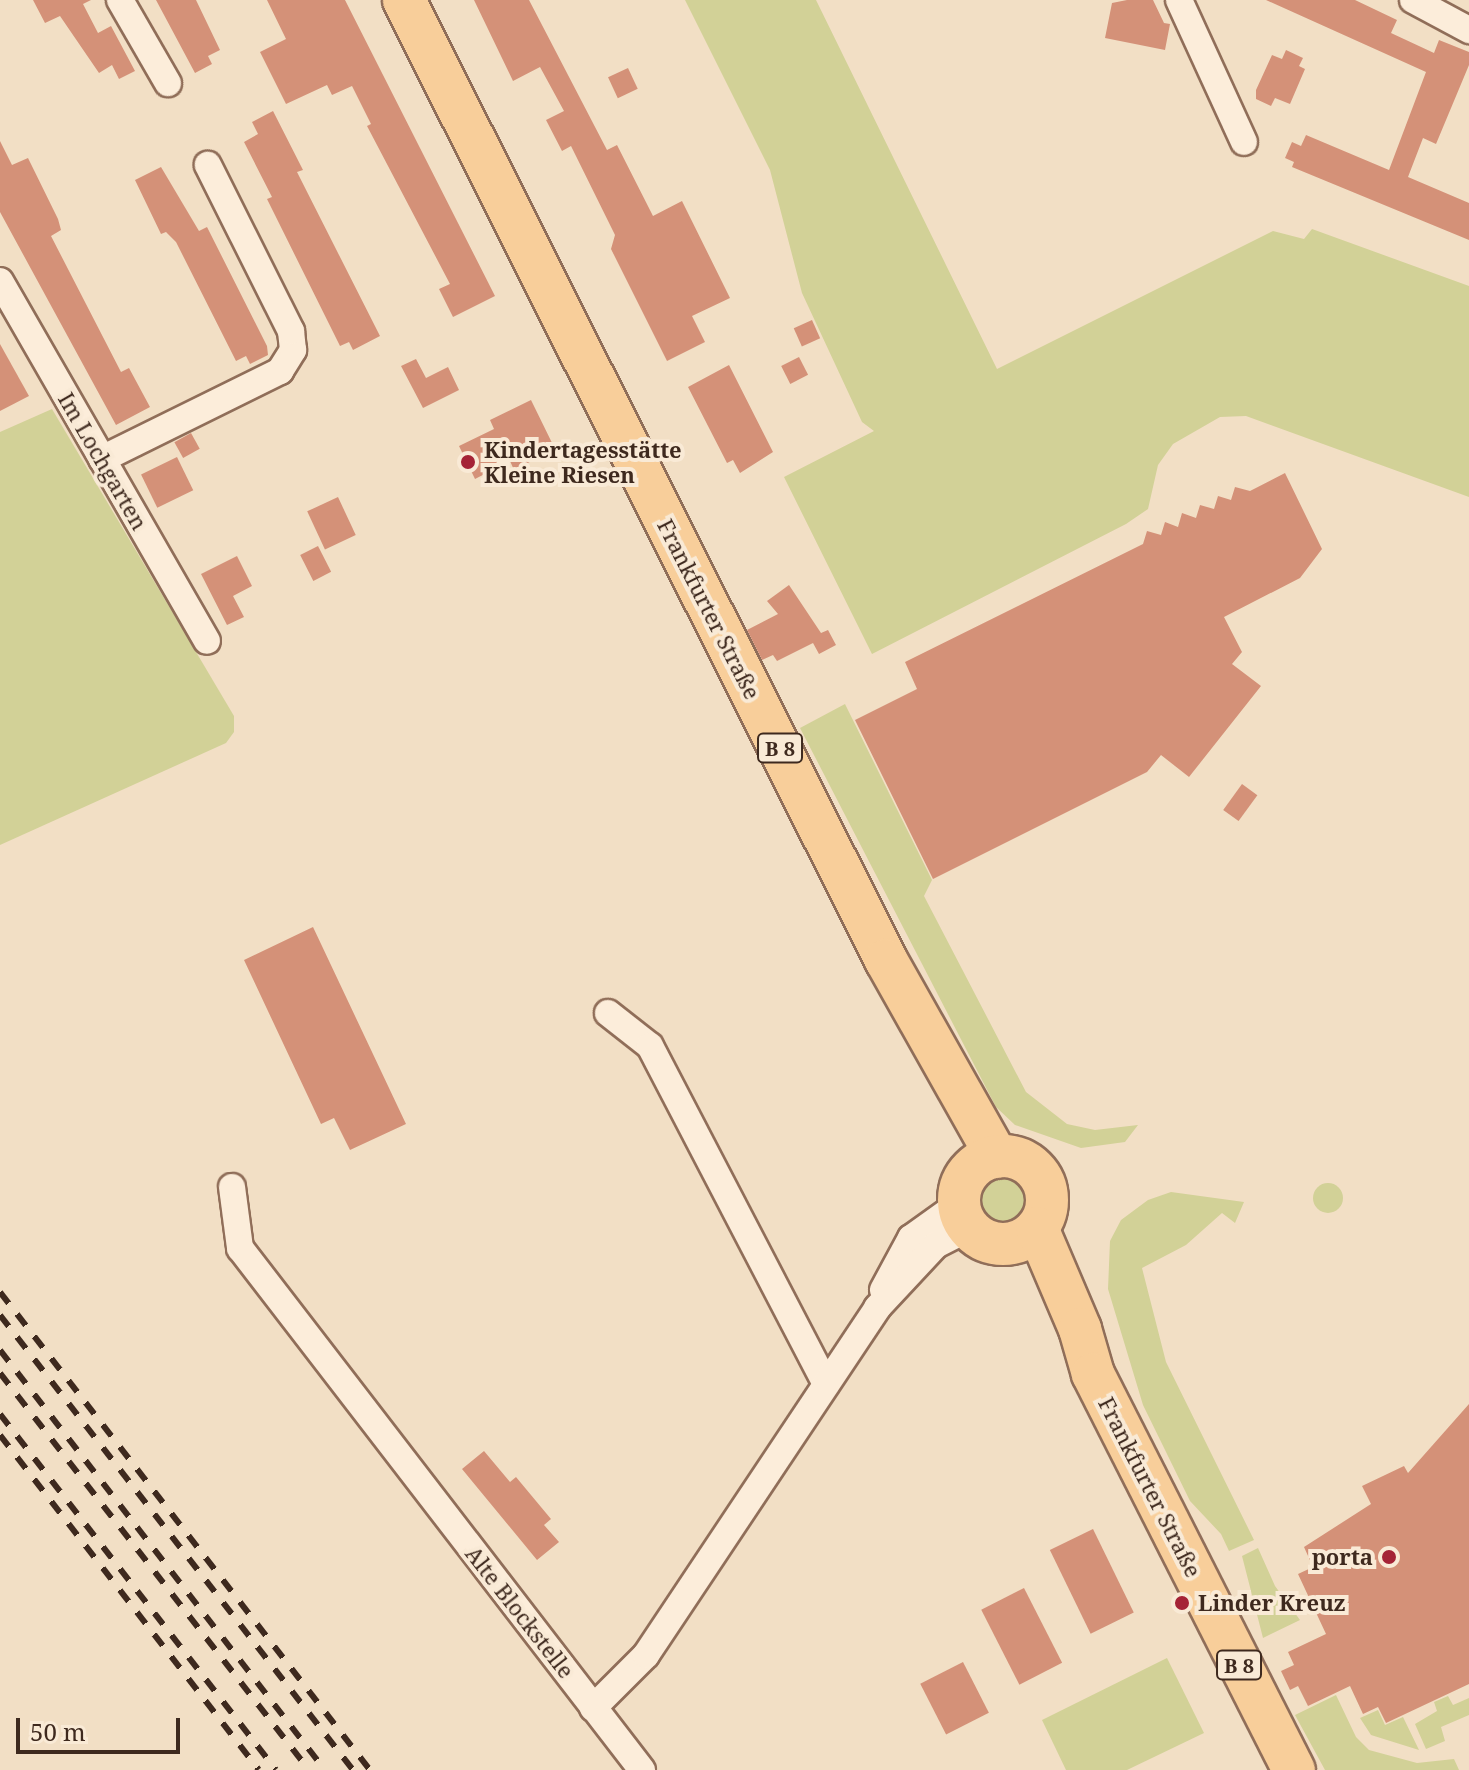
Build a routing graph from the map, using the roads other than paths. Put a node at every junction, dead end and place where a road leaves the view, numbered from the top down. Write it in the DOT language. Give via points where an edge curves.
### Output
graph roads {
  1 [pos="120,0"];
  2 [pos="404,0"];
  3 [pos="1179,0"];
  4 [pos="1413,0"];
  5 [pos="1469,30"];
  6 [pos="168,83"];
  7 [pos="1244,142"];
  8 [pos="208,165"];
  9 [pos="0,281"];
  10 [pos="102,459"];
  11 [pos="207,641"];
  12 [pos="608,1013"];
  13 [pos="232,1187"];
  14 [pos="992,1206"];
  15 [pos="826,1384"];
  16 [pos="593,1708"];
  17 [pos="642,1770"];
  18 [pos="1294,1770"];
  1 -- 6 [label="street"];
  2 -- 14 [label="main road, Frankfurter Straße / B 8" via="886,960"];
  3 -- 7 [label="street"];
  4 -- 5 [label="street"];
  8 -- 10 [label="street" via="291,331 293,350 280,371"];
  9 -- 10 [label="street, Im Lochgarten"];
  10 -- 11 [label="street, Im Lochgarten"];
  12 -- 15 [label="street" via="650,1046"];
  13 -- 16 [label="street, Alte Blockstelle" via="240,1248"];
  14 -- 15 [label="street" via="911,1238 877,1308"];
  14 -- 18 [label="main road, Frankfurter Straße / B 8" via="1080,1329 1093,1374"];
  15 -- 16 [label="street" via="646,1655"];
  16 -- 17 [label="street, Alte Blockstelle"];
}
